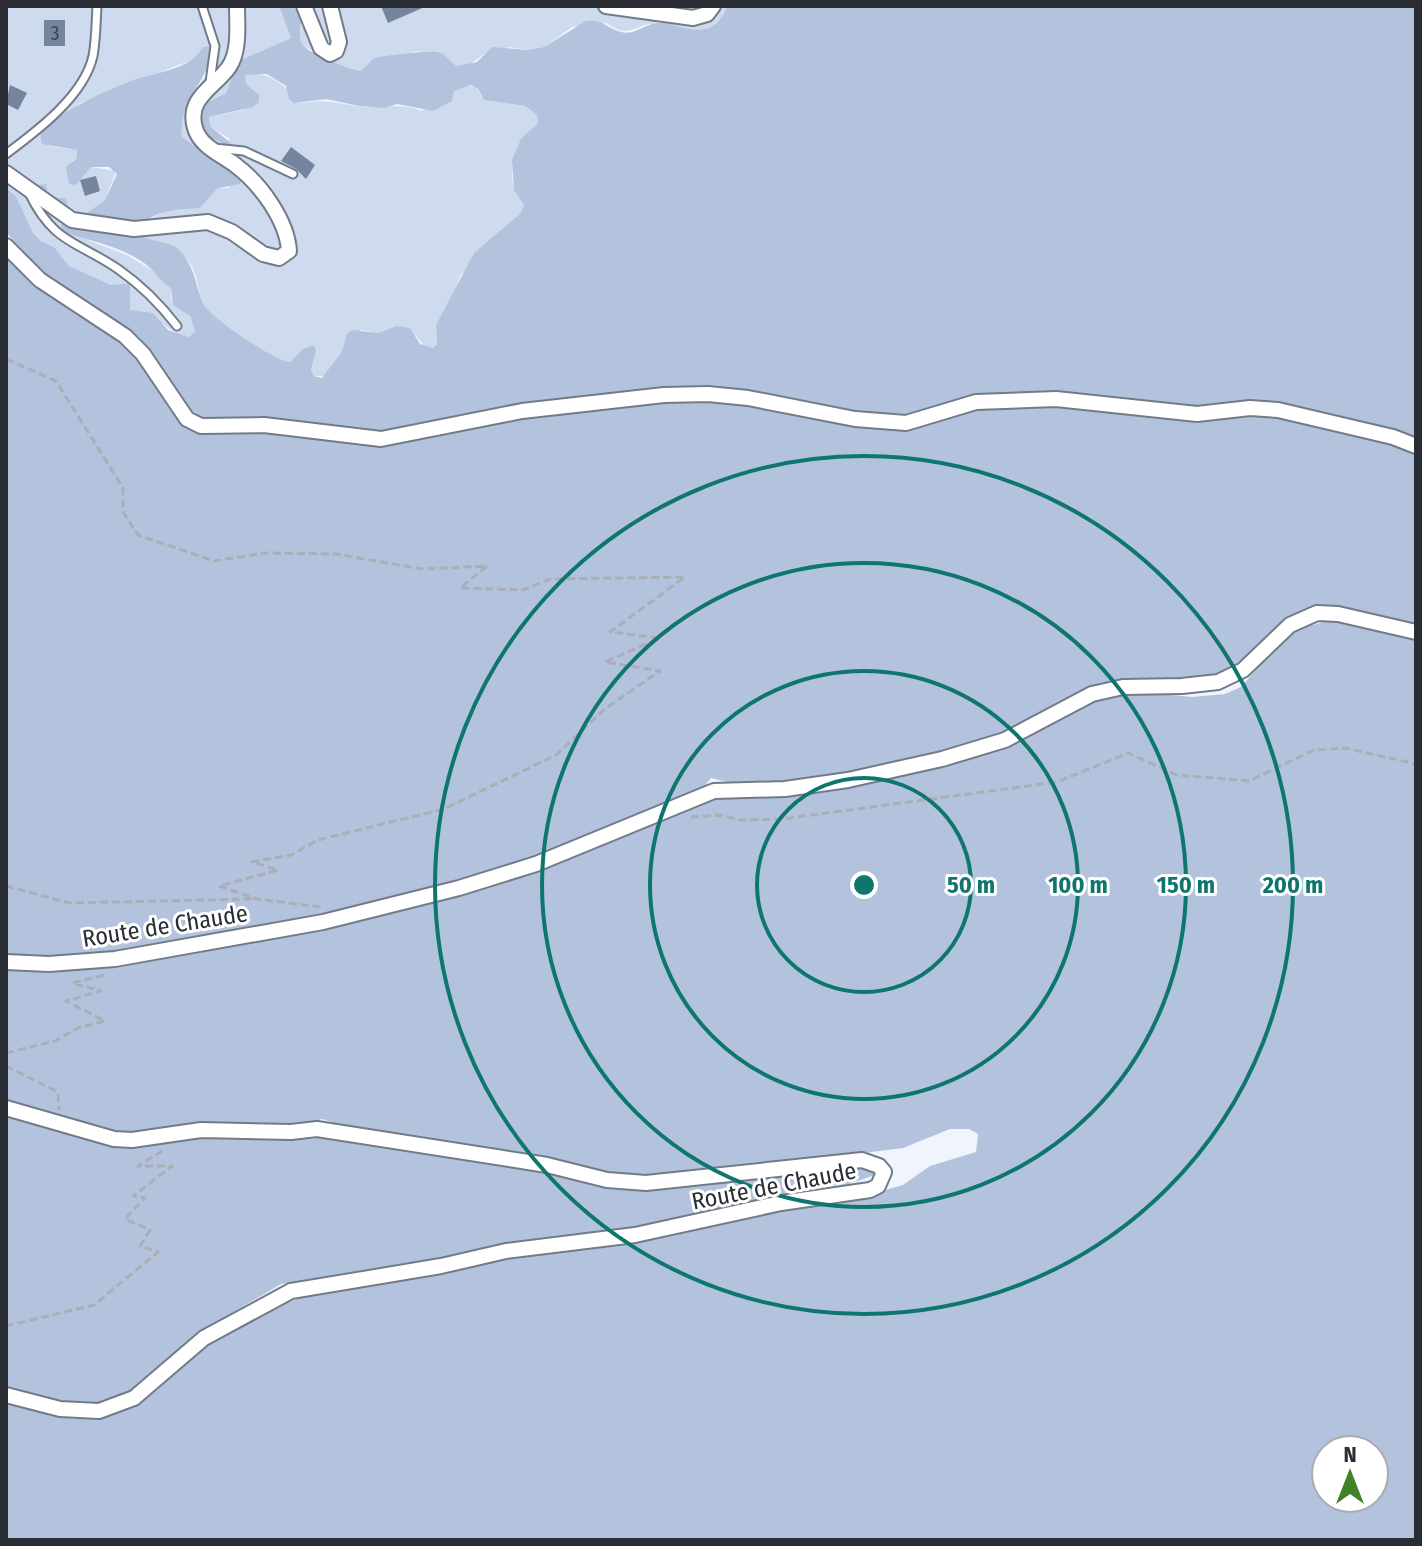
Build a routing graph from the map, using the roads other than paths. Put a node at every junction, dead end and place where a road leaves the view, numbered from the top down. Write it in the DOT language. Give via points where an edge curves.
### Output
graph roads {
  1 [pos="97,6"];
  2 [pos="202,6"];
  3 [pos="237,6"];
  4 [pos="304,6"];
  5 [pos="330,6"];
  6 [pos="606,6"];
  7 [pos="713,6"];
  8 [pos="209,88"];
  9 [pos="208,146"];
  10 [pos="6,154"];
  11 [pos="6,173"];
  12 [pos="293,174"];
  13 [pos="26,188"];
  14 [pos="6,246"];
  15 [pos="177,326"];
  16 [pos="1416,446"];
  17 [pos="1416,632"];
  18 [pos="6,962"];
  19 [pos="6,1108"];
  20 [pos="6,1395"];
  1 -- 10 [label="lane" via="85,76"];
  2 -- 8 [label="lane" via="215,46"];
  3 -- 8 [label="street" via="233,58"];
  4 -- 5 [label="street" via="321,48 330,54 339,42"];
  6 -- 7 [label="street" via="693,18"];
  8 -- 9 [label="street" via="198,98 193,117"];
  9 -- 12 [label="lane" via="244,151"];
  9 -- 13 [label="street" via="248,176 288,234 289,251 279,258 263,254 208,222 121,228 72,220"];
  11 -- 13 [label="street"];
  13 -- 15 [label="lane" via="52,230 117,268 156,299"];
  14 -- 16 [label="street" via="40,280 125,336 187,419 201,426 264,425 381,439 522,411 693,394 906,423 976,402 1056,399 1197,414 1278,410"];
  17 -- 18 [label="street, Route de Chaude" via="1327,613 1305,616 1243,670 1218,682 1123,687 1092,694 1005,740 942,759 785,789 714,791 523,869 323,922 115,959"];
  19 -- 20 [label="street, Route de Chaude" via="114,1139 201,1130 317,1129 547,1165 607,1180 665,1182 862,1160 884,1172 870,1190 291,1291 204,1338 134,1398 99,1411 60,1409"];
}
